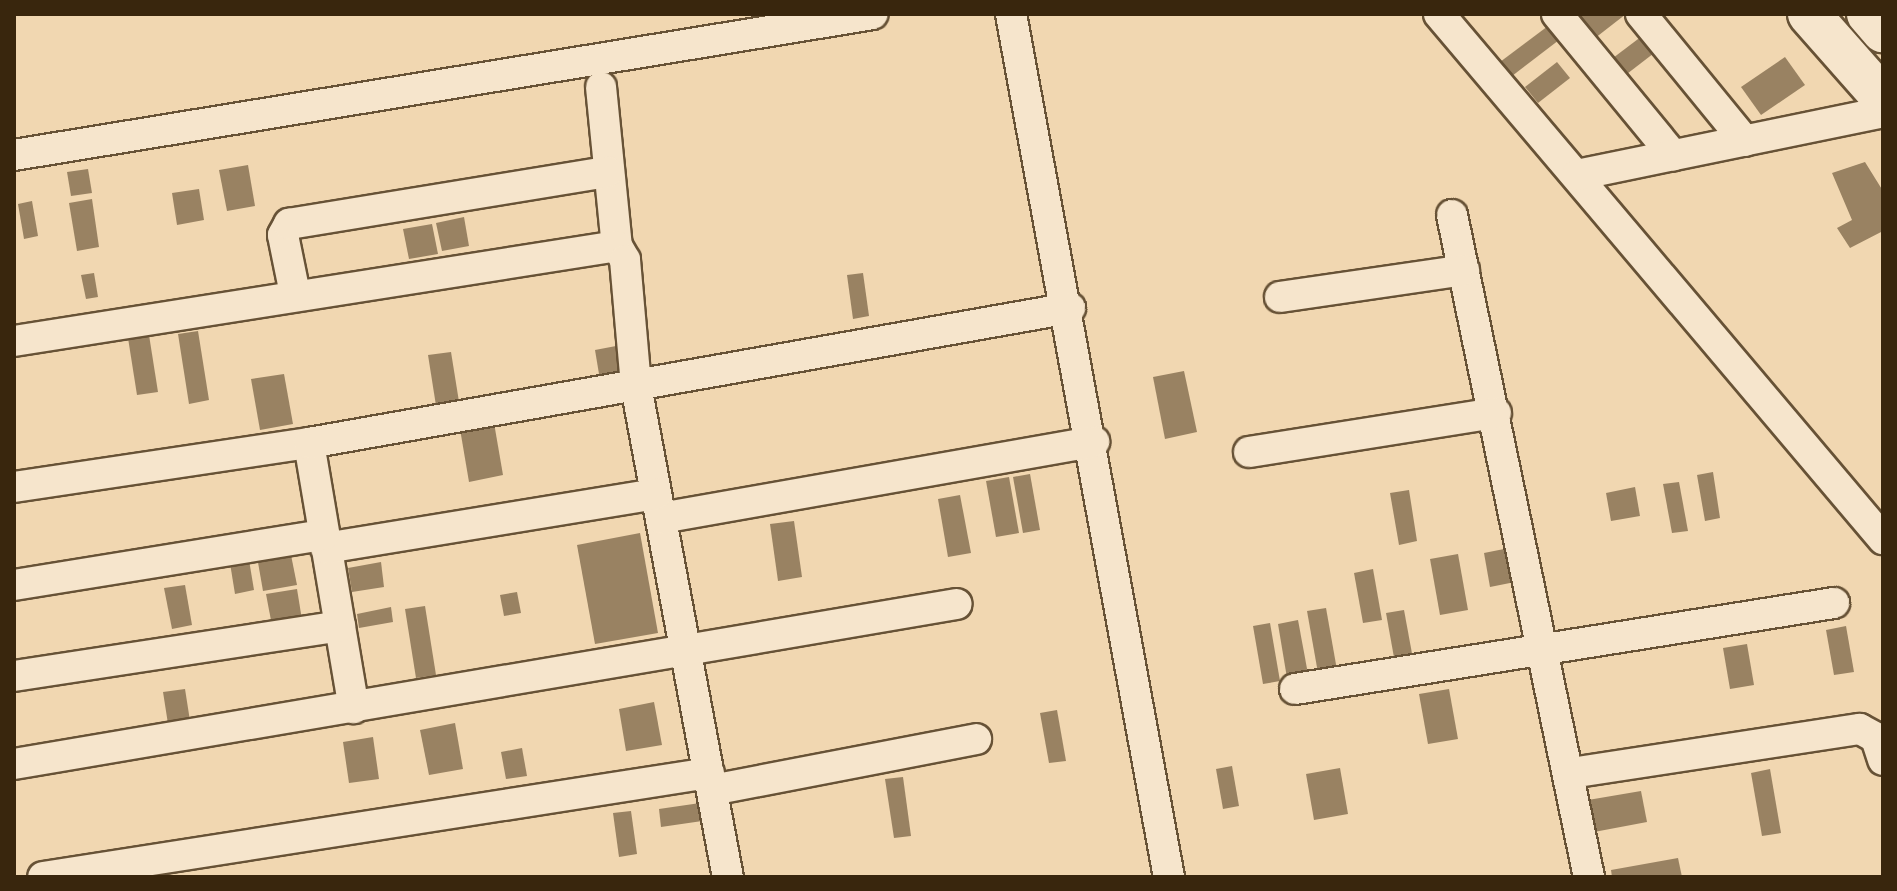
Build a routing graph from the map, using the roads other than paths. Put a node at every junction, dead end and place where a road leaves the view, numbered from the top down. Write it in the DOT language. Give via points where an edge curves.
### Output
graph roads {
  1 [pos="873,14"];
  2 [pos="1011,14"];
  3 [pos="1439,14"];
  4 [pos="1557,14"];
  5 [pos="1641,14"];
  6 [pos="1809,14"];
  7 [pos="1868,14"];
  8 [pos="1883,31"];
  9 [pos="601,87"];
  10 [pos="1883,98"];
  11 [pos="1883,112"];
  12 [pos="1745,141"];
  13 [pos="14,155"];
  14 [pos="1673,155"];
  15 [pos="608,172"];
  16 [pos="1577,175"];
  17 [pos="1452,215"];
  18 [pos="617,246"];
  19 [pos="1464,270"];
  20 [pos="295,294"];
  21 [pos="1280,297"];
  22 [pos="1070,308"];
  23 [pos="14,341"];
  24 [pos="636,386"];
  25 [pos="1496,413"];
  26 [pos="1094,442"];
  27 [pos="309,443"];
  28 [pos="1249,452"];
  29 [pos="14,487"];
  30 [pos="659,506"];
  31 [pos="1883,539"];
  32 [pos="325,542"];
  33 [pos="14,585"];
  34 [pos="1834,603"];
  35 [pos="957,604"];
  36 [pos="340,626"];
  37 [pos="1546,650"];
  38 [pos="686,653"];
  39 [pos="14,676"];
  40 [pos="1295,689"];
  41 [pos="354,708"];
  42 [pos="976,739"];
  43 [pos="1883,760"];
  44 [pos="14,764"];
  45 [pos="1571,773"];
  46 [pos="710,781"];
  47 [pos="43,877"];
  48 [pos="728,877"];
  49 [pos="1169,877"];
  50 [pos="1587,877"];
  1 -- 13 [label="street"];
  2 -- 22 [label="street"];
  3 -- 16 [label="street"];
  4 -- 14 [label="street"];
  5 -- 12 [label="street"];
  6 -- 10 [label="main road"];
  7 -- 8 [label="main road"];
  9 -- 15 [label="street"];
  11 -- 12 [label="street"];
  12 -- 14 [label="street"];
  14 -- 16 [label="street"];
  15 -- 18 [label="street"];
  15 -- 20 [label="street" via="289,224 283,235"];
  16 -- 31 [label="street"];
  17 -- 19 [label="street"];
  18 -- 20 [label="street"];
  18 -- 24 [label="street"];
  19 -- 21 [label="street"];
  19 -- 25 [label="street"];
  20 -- 23 [label="street"];
  22 -- 24 [label="street"];
  22 -- 26 [label="street"];
  24 -- 27 [label="street"];
  24 -- 30 [label="street"];
  25 -- 28 [label="street"];
  25 -- 37 [label="street"];
  26 -- 30 [label="street"];
  26 -- 49 [label="street"];
  27 -- 29 [label="street"];
  27 -- 32 [label="street"];
  30 -- 32 [label="street"];
  30 -- 38 [label="street"];
  32 -- 33 [label="street"];
  32 -- 36 [label="street"];
  34 -- 37 [label="street"];
  35 -- 38 [label="street"];
  36 -- 39 [label="street"];
  36 -- 41 [label="street"];
  37 -- 40 [label="street"];
  37 -- 45 [label="street"];
  38 -- 41 [label="street"];
  38 -- 46 [label="street"];
  41 -- 44 [label="street"];
  42 -- 46 [label="street"];
  43 -- 45 [label="street" via="1876,738 1860,729"];
  45 -- 50 [label="street"];
  46 -- 47 [label="street"];
  46 -- 48 [label="street"];
}
